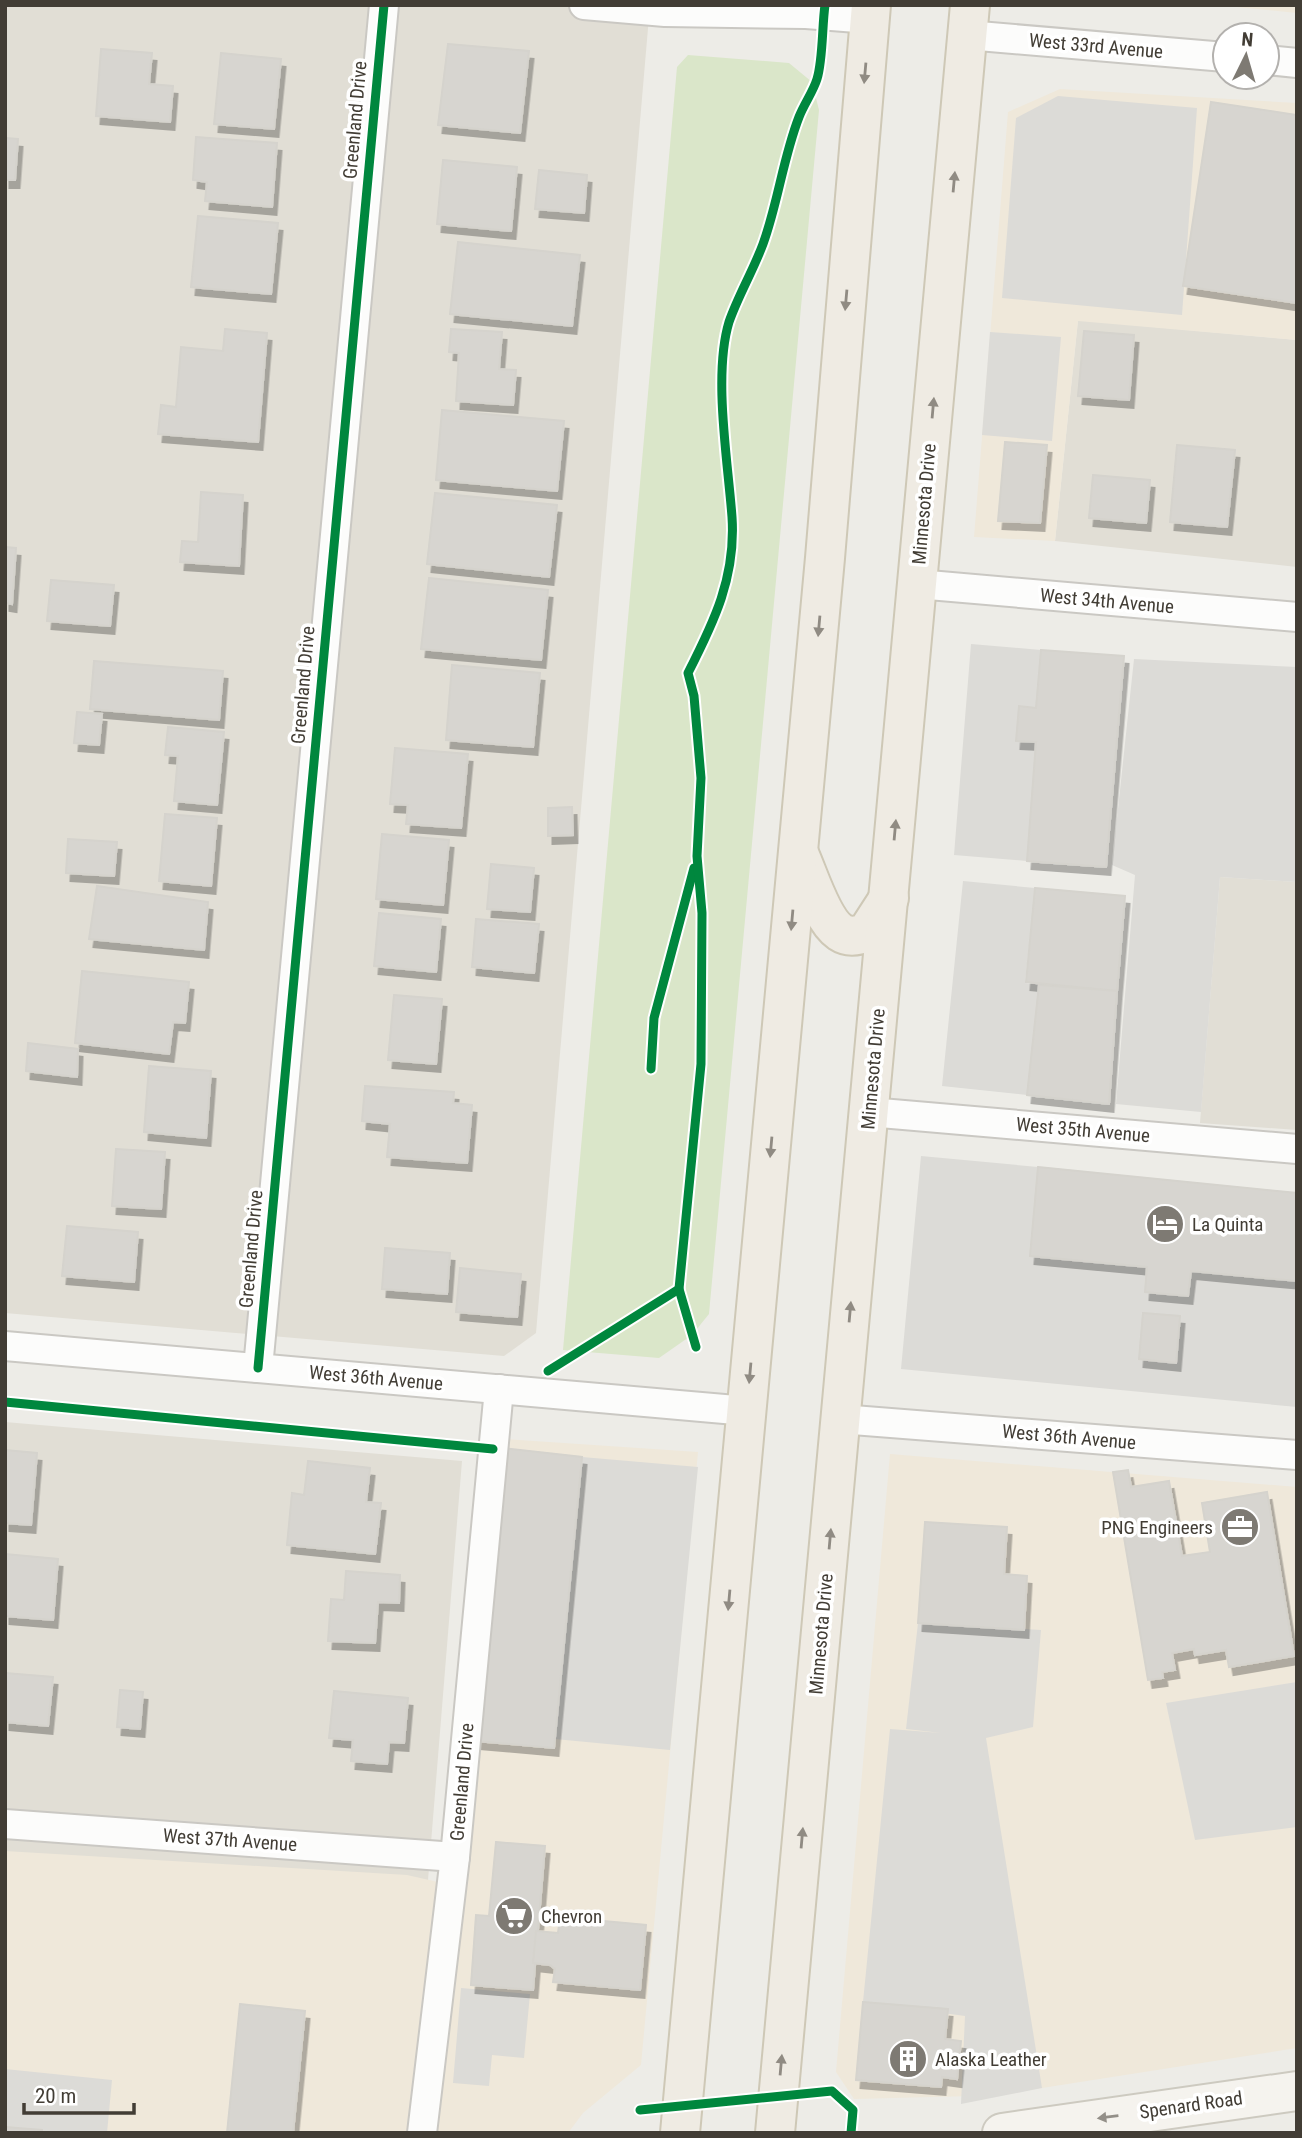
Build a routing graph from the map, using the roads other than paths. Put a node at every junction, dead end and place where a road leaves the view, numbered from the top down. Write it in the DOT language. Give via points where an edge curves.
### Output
graph roads {
  1 [pos="384,5"];
  2 [pos="584,5"];
  3 [pos="870,12"];
  4 [pos="969,20"];
  5 [pos="1211,55"];
  6 [pos="917,584"];
  7 [pos="1297,617"];
  8 [pos="798,852"];
  9 [pos="889,898"];
  10 [pos="869,1112"];
  11 [pos="1297,1149"];
  12 [pos="5,1346"];
  13 [pos="258,1368"];
  14 [pos="499,1389"];
  15 [pos="747,1411"];
  16 [pos="840,1419"];
  17 [pos="1297,1455"];
  18 [pos="5,1824"];
  19 [pos="455,1857"];
  20 [pos="1297,2091"];
  21 [pos="422,2133"];
  22 [pos="680,2133"];
  23 [pos="775,2133"];
  24 [pos="1002,2133"];
  1 -- 13 [label="street, Greenland Drive"];
  2 -- 3 [label="street" via="665,12"];
  3 -- 8 [label="main road, one-way"];
  4 -- 5 [label="street, West 33rd Avenue"];
  6 -- 4 [label="main road, Minnesota Drive, one-way"];
  6 -- 7 [label="street, West 34th Avenue"];
  9 -- 6 [label="main road, Minnesota Drive, one-way"];
  8 -- 9 [label="main road" via="825,913 848,936 867,932"];
  8 -- 15 [label="main road, one-way"];
  9 -- 10 [label="main road, Minnesota Drive"];
  10 -- 11 [label="street, West 35th Avenue"];
  16 -- 10 [label="main road, Minnesota Drive, one-way"];
  12 -- 13 [label="street, West 36th Avenue"];
  13 -- 14 [label="street, West 36th Avenue"];
  14 -- 15 [label="street, West 36th Avenue"];
  14 -- 19 [label="street, Greenland Drive"];
  15 -- 22 [label="main road, one-way"];
  16 -- 17 [label="street, West 36th Avenue"];
  23 -- 16 [label="main road, Minnesota Drive, one-way"];
  18 -- 19 [label="street, West 37th Avenue"];
  19 -- 21 [label="street, Greenland Drive"];
  20 -- 24 [label="main road, Spenard Road, one-way"];
}
